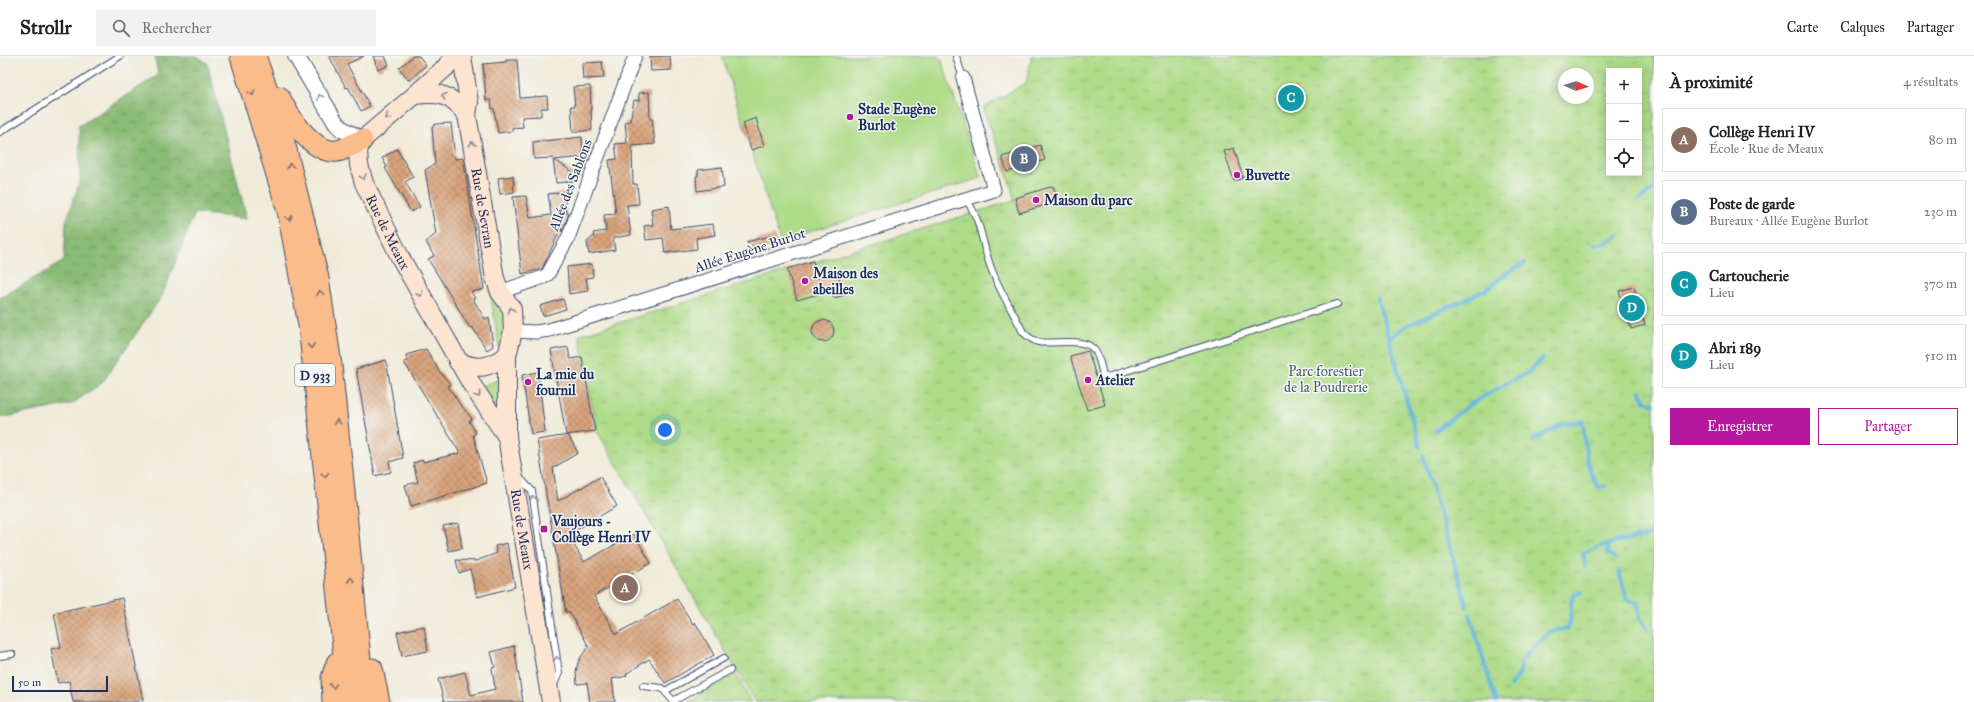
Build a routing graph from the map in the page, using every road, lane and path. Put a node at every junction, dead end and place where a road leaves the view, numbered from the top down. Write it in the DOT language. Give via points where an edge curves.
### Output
graph roads {
  1 [pos="120,56"];
  2 [pos="240,56"];
  3 [pos="255,56"];
  4 [pos="259,56"];
  5 [pos="296,56"];
  6 [pos="454,56"];
  7 [pos="462,56"];
  8 [pos="635,56"];
  9 [pos="956,56"];
  10 [pos="963,78"];
  11 [pos="415,95"];
  12 [pos="467,115"];
  13 [pos="0,132"];
  14 [pos="362,140"];
  15 [pos="966,199"];
  16 [pos="500,292"];
  17 [pos="1338,304"];
  18 [pos="513,331"];
  19 [pos="507,356"];
  20 [pos="458,362"];
  21 [pos="507,438"];
  22 [pos="353,603"];
  23 [pos="343,644"];
  24 [pos="12,654"];
  25 [pos="0,656"];
  26 [pos="724,658"];
  27 [pos="730,670"];
  28 [pos="643,686"];
  29 [pos="665,691"];
  30 [pos="550,699"];
  31 [pos="333,702"];
  32 [pos="349,702"];
  33 [pos="364,702"];
  34 [pos="379,702"];
  35 [pos="674,702"];
  1 -- 13 [label="lane"];
  2 -- 23 [label="highway, D 933, one-way" via="288,211 309,325"];
  22 -- 3 [label="highway, D 933, one-way" via="342,464 318,278 280,126"];
  4 -- 14 [label="highway" via="268,68 286,110 310,140 324,150 338,151"];
  14 -- 5 [label="street, one-way" via="336,123"];
  6 -- 11 [label="main road" via="446,67"];
  7 -- 12 [label="main road, Rue de Sevran" via="468,102"];
  8 -- 16 [label="street, Allée des Sablons" via="568,238 548,274"];
  9 -- 10 [label="lane"];
  10 -- 15 [label="street, Allée Eugène Burlot" via="994,190"];
  12 -- 11 [label="main road, one-way" via="450,98 436,93"];
  11 -- 14 [label="main road, one-way"];
  16 -- 12 [label="main road, Rue de Sevran, one-way" via="495,278"];
  14 -- 20 [label="main road, Rue de Meaux, one-way" via="358,151 364,183 400,257"];
  15 -- 17 [label="lane" via="982,230 988,262 995,279 1023,332 1038,342 1087,344 1095,350 1104,378"];
  15 -- 18 [label="street, Allée Eugène Burlot" via="549,330"];
  18 -- 16 [label="main road, Rue de Sevran, one-way" via="512,309"];
  18 -- 19 [label="main road, Rue de Sevran"];
  19 -- 20 [label="main road" via="482,368"];
  19 -- 21 [label="main road, Rue de Meaux"];
  20 -- 21 [label="main road, Rue de Meaux, one-way"];
  21 -- 30 [label="main road, Rue de Meaux"];
  22 -- 33 [label="highway, D 933"];
  22 -- 34 [label="highway" via="367,640"];
  23 -- 31 [label="highway, one-way" via="332,678"];
  23 -- 32 [label="highway, D 933"];
  24 -- 25 [label="lane"];
  26 -- 29 [label="lane"];
  27 -- 35 [label="lane"];
  28 -- 29 [label="lane" via="662,688"];
  29 -- 35 [label="lane"];
}
